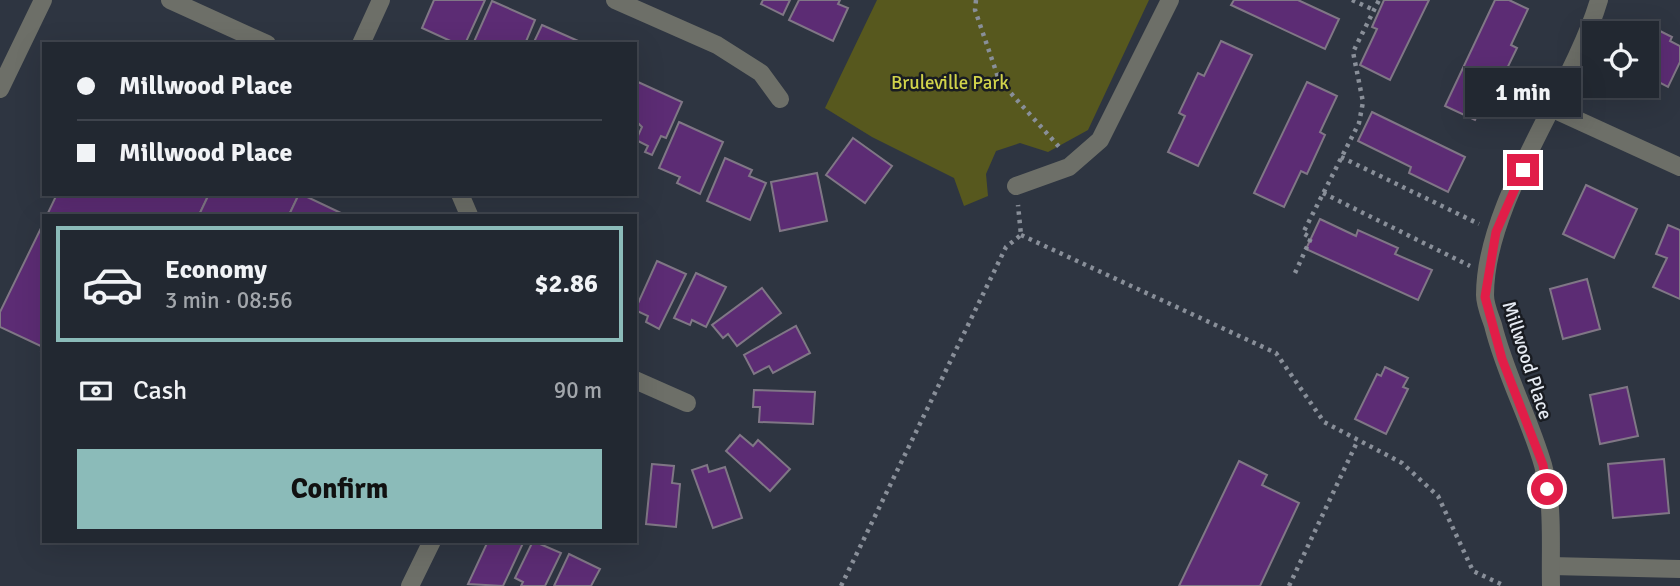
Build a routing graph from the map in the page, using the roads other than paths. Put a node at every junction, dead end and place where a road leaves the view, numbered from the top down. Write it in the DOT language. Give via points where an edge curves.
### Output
graph roads {
  1 [pos="43,0"];
  2 [pos="170,0"];
  3 [pos="381,0"];
  4 [pos="615,0"];
  5 [pos="1170,0"];
  6 [pos="1599,0"];
  7 [pos="263,42"];
  8 [pos="362,42"];
  9 [pos="0,89"];
  10 [pos="780,99"];
  11 [pos="1552,108"];
  12 [pos="1680,167"];
  13 [pos="1016,186"];
  14 [pos="461,196"];
  15 [pos="469,214"];
  16 [pos="637,381"];
  17 [pos="687,403"];
  18 [pos="431,543"];
  19 [pos="1551,566"];
  20 [pos="1680,569"];
  21 [pos="410,586"];
  22 [pos="1552,586"];
  1 -- 9 [label="street"];
  2 -- 7 [label="street"];
  3 -- 8 [label="street"];
  4 -- 10 [label="street" via="717,45 761,73"];
  5 -- 13 [label="street" via="1100,140 1069,167"];
  6 -- 11 [label="street, Millwood Place" via="1587,39"];
  11 -- 12 [label="street"];
  11 -- 19 [label="street, Millwood Place" via="1496,232 1485,297 1502,359 1543,465 1552,513"];
  14 -- 15 [label="street"];
  16 -- 17 [label="street"];
  18 -- 21 [label="street"];
  19 -- 20 [label="street"];
  19 -- 22 [label="street, Millwood Place"];
}
